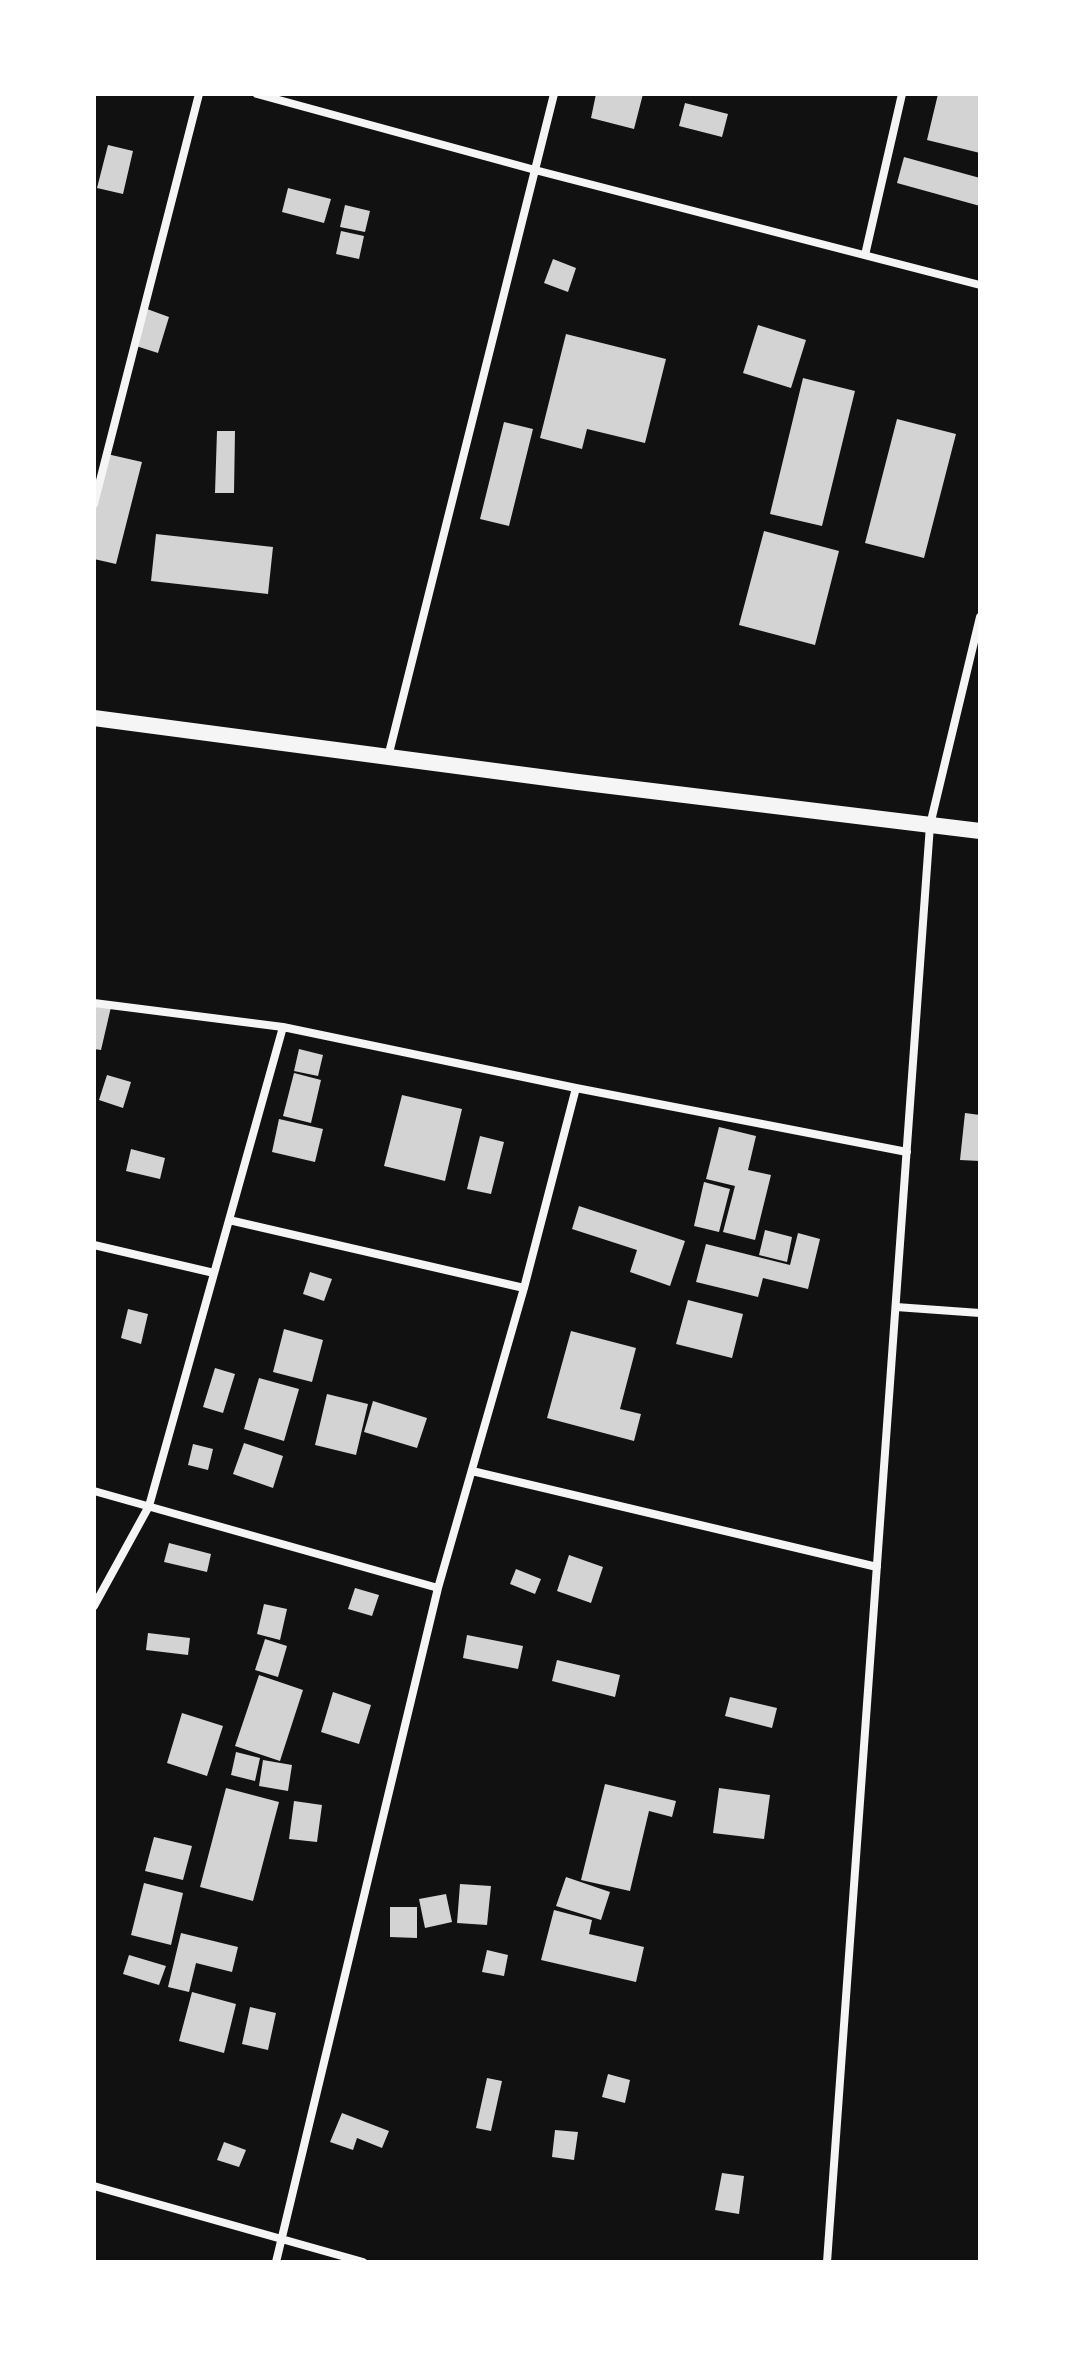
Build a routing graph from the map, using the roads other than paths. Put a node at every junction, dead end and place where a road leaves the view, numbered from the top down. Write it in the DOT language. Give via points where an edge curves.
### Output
graph roads {
  1 [pos="199,94"];
  2 [pos="257,94"];
  3 [pos="554,94"];
  4 [pos="902,94"];
  5 [pos="535,170"];
  6 [pos="865,255"];
  7 [pos="980,285"];
  8 [pos="94,504"];
  9 [pos="980,617"];
  10 [pos="94,718"];
  11 [pos="388,757"];
  12 [pos="930,825"];
  13 [pos="980,831"];
  14 [pos="94,1003"];
  15 [pos="283,1027"];
  16 [pos="576,1088"];
  17 [pos="907,1152"];
  18 [pos="229,1220"];
  19 [pos="94,1245"];
  20 [pos="214,1273"];
  21 [pos="524,1288"];
  22 [pos="896,1307"];
  23 [pos="980,1313"];
  24 [pos="472,1471"];
  25 [pos="94,1491"];
  26 [pos="149,1506"];
  27 [pos="877,1567"];
  28 [pos="438,1588"];
  29 [pos="94,1606"];
  30 [pos="94,2186"];
  31 [pos="281,2240"];
  32 [pos="276,2262"];
  33 [pos="363,2262"];
  34 [pos="827,2262"];
  1 -- 8 [label="street"];
  2 -- 5 [label="street"];
  3 -- 5 [label="street"];
  4 -- 6 [label="street"];
  5 -- 6 [label="street"];
  5 -- 11 [label="street"];
  6 -- 7 [label="street"];
  9 -- 12 [label="street"];
  10 -- 11 [label="main road"];
  11 -- 12 [label="main road"];
  12 -- 13 [label="main road"];
  12 -- 17 [label="street"];
  14 -- 15 [label="street"];
  15 -- 16 [label="street"];
  15 -- 18 [label="street"];
  16 -- 17 [label="street"];
  16 -- 21 [label="street"];
  17 -- 22 [label="street"];
  18 -- 20 [label="street"];
  18 -- 21 [label="street"];
  19 -- 20 [label="street"];
  20 -- 26 [label="street"];
  21 -- 24 [label="street"];
  22 -- 23 [label="street"];
  22 -- 27 [label="street"];
  24 -- 27 [label="street"];
  24 -- 28 [label="street"];
  25 -- 26 [label="street"];
  26 -- 28 [label="street"];
  26 -- 29 [label="street"];
  27 -- 34 [label="street"];
  28 -- 31 [label="street"];
  30 -- 31 [label="street"];
  31 -- 32 [label="street"];
  31 -- 33 [label="street"];
}
